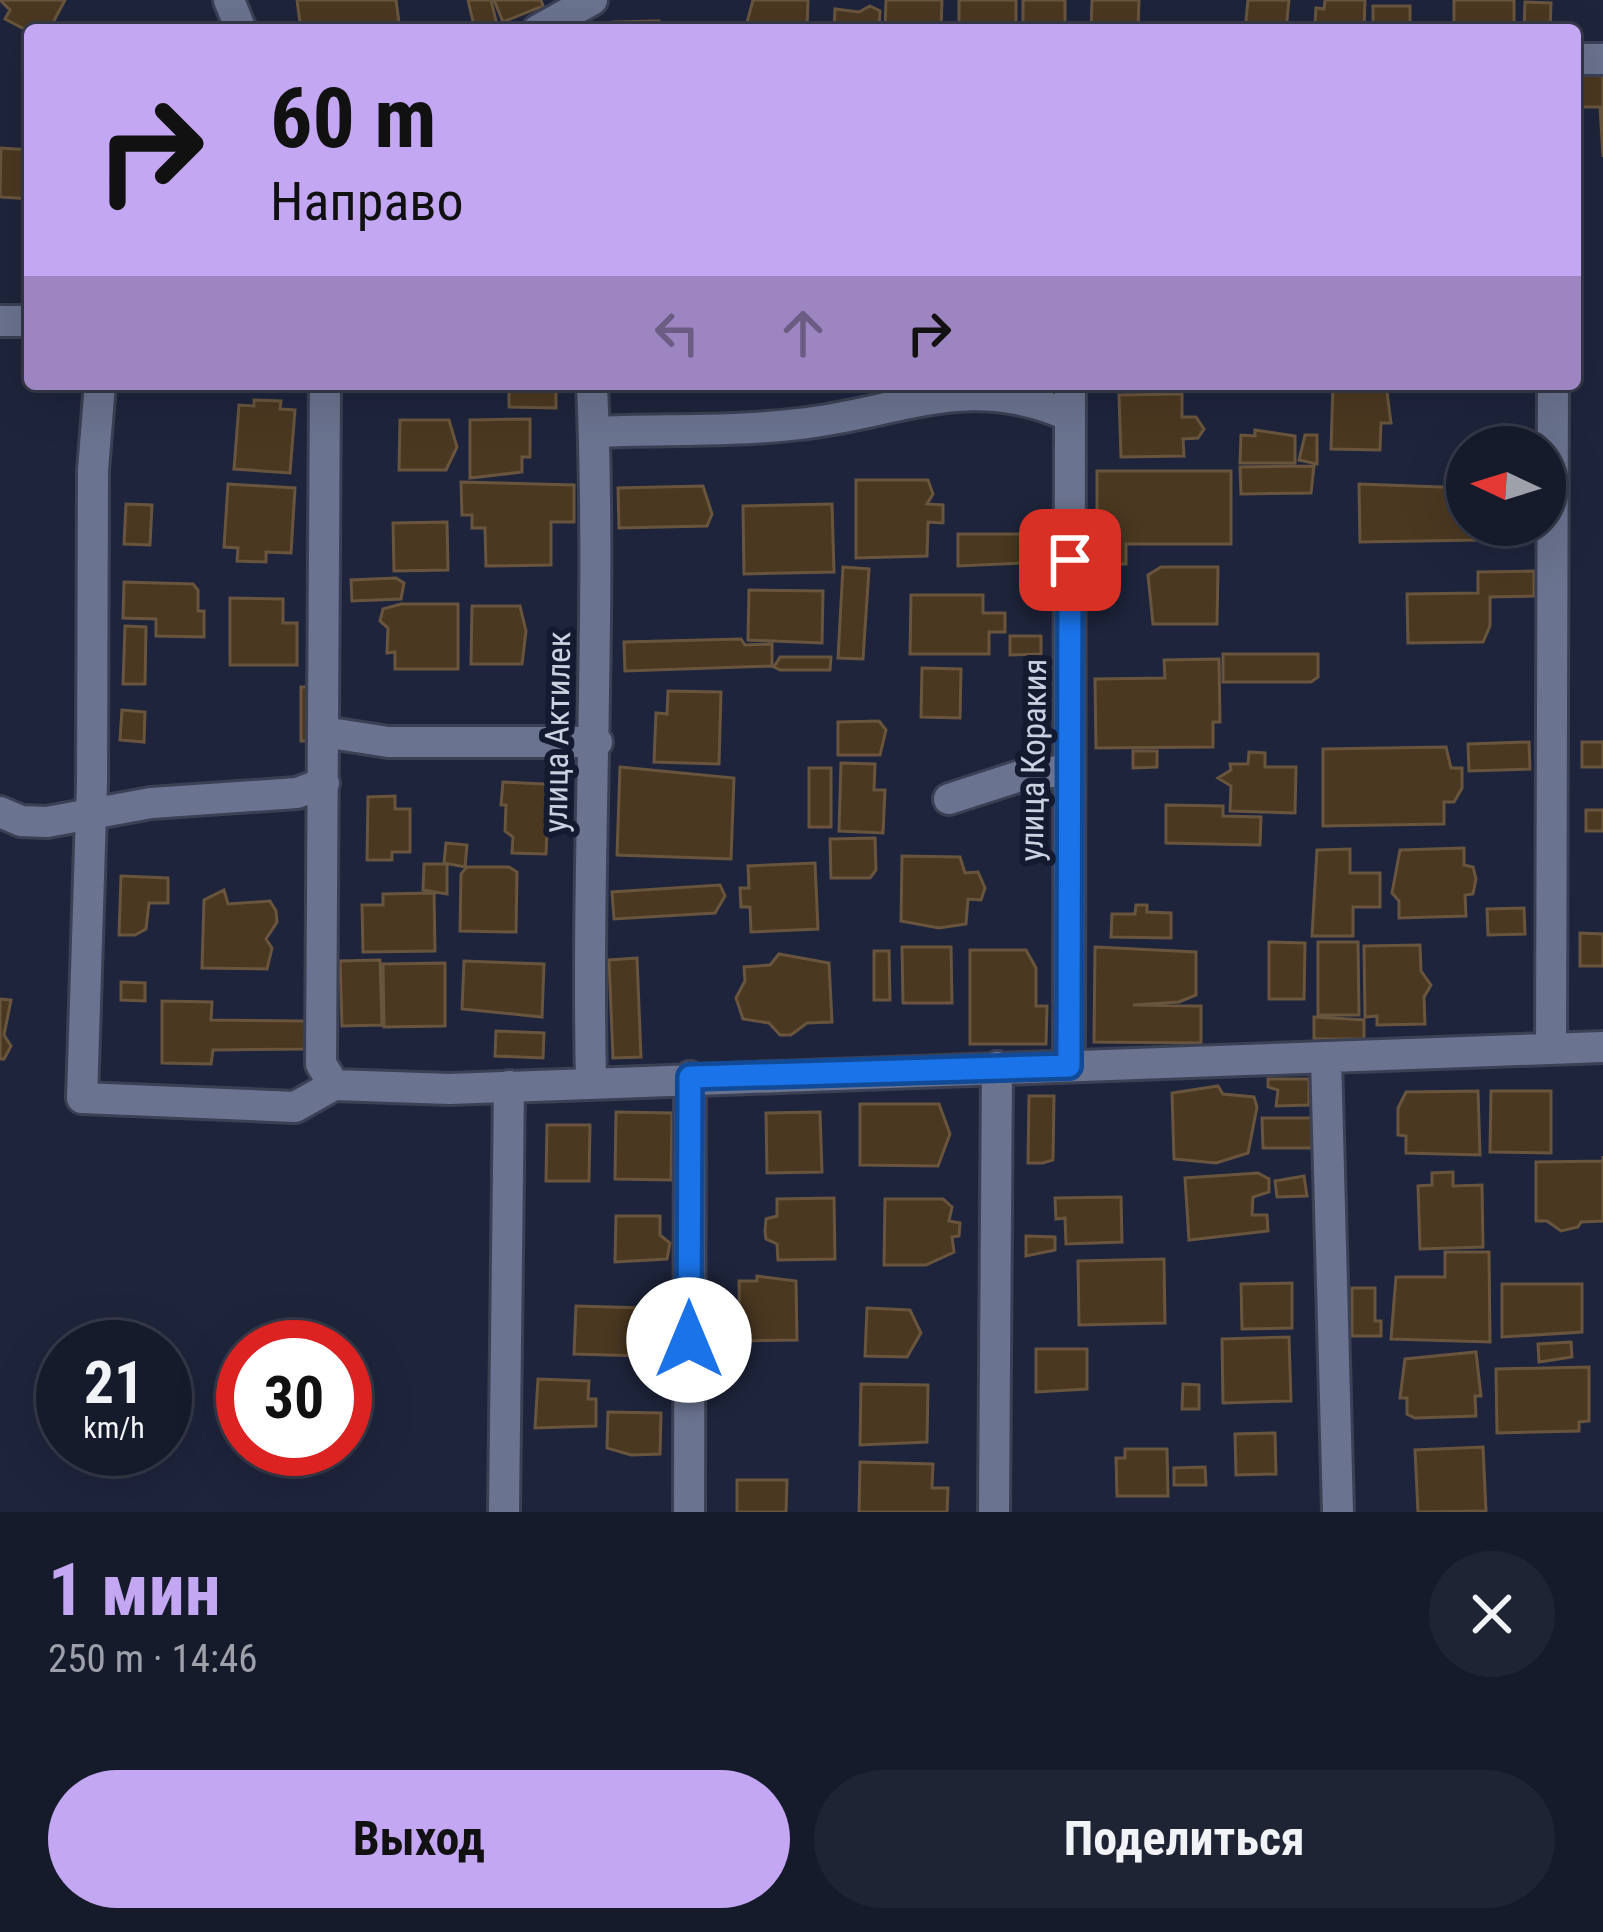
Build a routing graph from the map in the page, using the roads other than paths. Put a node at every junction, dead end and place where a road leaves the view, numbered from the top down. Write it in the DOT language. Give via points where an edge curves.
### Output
graph roads {
  1 [pos="592,0"];
  2 [pos="549,24"];
  3 [pos="100,390"];
  4 [pos="325,390"];
  5 [pos="592,390"];
  6 [pos="1070,390"];
  7 [pos="1553,390"];
  8 [pos="1070,416"];
  9 [pos="594,432"];
  10 [pos="324,732"];
  11 [pos="597,742"];
  12 [pos="1069,770"];
  13 [pos="324,783"];
  14 [pos="949,799"];
  15 [pos="0,812"];
  16 [pos="91,815"];
  17 [pos="1551,1048"];
  18 [pos="1603,1048"];
  19 [pos="1326,1057"];
  20 [pos="1069,1066"];
  21 [pos="998,1067"];
  22 [pos="690,1077"];
  23 [pos="591,1082"];
  24 [pos="334,1085"];
  25 [pos="509,1086"];
  26 [pos="504,1512"];
  27 [pos="689,1512"];
  28 [pos="994,1512"];
  29 [pos="1338,1512"];
  1 -- 2 [label="street"];
  3 -- 16 [label="street"];
  4 -- 10 [label="street"];
  5 -- 9 [label="street, улица Актилек"];
  6 -- 8 [label="street, улица Коракия"];
  7 -- 17 [label="street"];
  8 -- 9 [label="street" via="985,392 926,396 799,424"];
  8 -- 12 [label="street, улица Коракия"];
  9 -- 11 [label="street, улица Актилек"];
  10 -- 11 [label="street" via="388,742"];
  10 -- 13 [label="street"];
  11 -- 23 [label="street, улица Актилек" via="587,894"];
  12 -- 14 [label="street"];
  12 -- 20 [label="street, улица Коракия"];
  13 -- 16 [label="street" via="297,793"];
  13 -- 24 [label="street" via="321,1064"];
  15 -- 16 [label="street" via="46,822"];
  16 -- 24 [label="street" via="82,1098 295,1107"];
  17 -- 18 [label="street"];
  17 -- 19 [label="street"];
  19 -- 20 [label="street"];
  19 -- 29 [label="street"];
  20 -- 21 [label="street"];
  21 -- 22 [label="street"];
  21 -- 28 [label="street"];
  22 -- 23 [label="street"];
  22 -- 27 [label="street"];
  23 -- 25 [label="street"];
  24 -- 25 [label="street"];
  25 -- 26 [label="street"];
}
